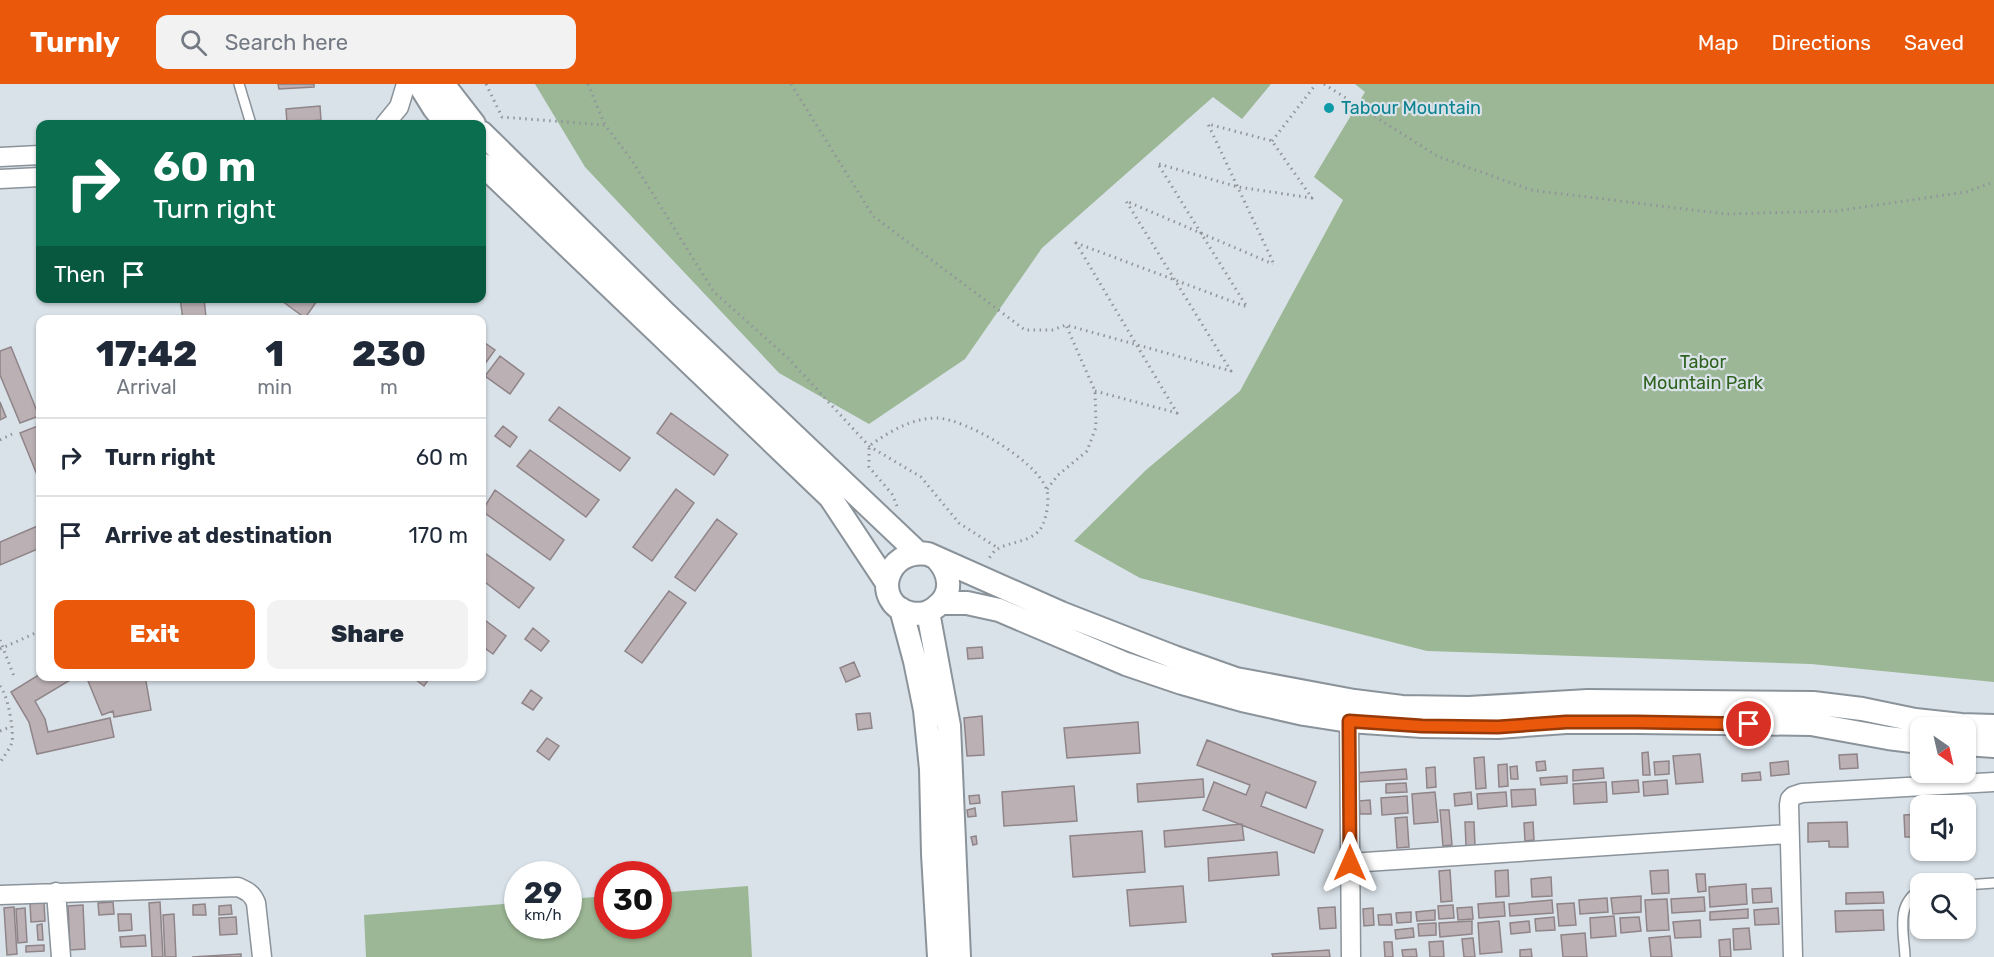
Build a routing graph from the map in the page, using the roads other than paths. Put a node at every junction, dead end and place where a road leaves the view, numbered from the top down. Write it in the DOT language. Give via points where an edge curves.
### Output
graph roads {
  1 [pos="239,84"];
  2 [pos="406,84"];
  3 [pos="419,84"];
  4 [pos="443,84"];
  5 [pos="250,120"];
  6 [pos="388,120"];
  7 [pos="444,120"];
  8 [pos="471,120"];
  9 [pos="486,137"];
  10 [pos="36,155"];
  11 [pos="0,157"];
  12 [pos="486,169"];
  13 [pos="36,177"];
  14 [pos="0,179"];
  15 [pos="927,556"];
  16 [pos="887,583"];
  17 [pos="934,608"];
  18 [pos="901,609"];
  19 [pos="1349,721"];
  20 [pos="1994,726"];
  21 [pos="1910,741"];
  22 [pos="1976,745"];
  23 [pos="1994,746"];
  24 [pos="1994,782"];
  25 [pos="1789,834"];
  26 [pos="1350,863"];
  27 [pos="1994,883"];
  28 [pos="1976,884"];
  29 [pos="56,892"];
  30 [pos="0,895"];
  31 [pos="1910,898"];
  32 [pos="61,957"];
  33 [pos="262,957"];
  34 [pos="939,957"];
  35 [pos="959,957"];
  36 [pos="1351,957"];
  37 [pos="1793,957"];
  38 [pos="1905,957"];
  1 -- 5 [label="lane"];
  2 -- 6 [label="street" via="399,107"];
  3 -- 7 [label="street"];
  4 -- 8 [label="street"];
  9 -- 15 [label="street" via="682,328 900,535"];
  10 -- 11 [label="street"];
  12 -- 16 [label="street" via="830,497"];
  13 -- 14 [label="street"];
  15 -- 16 [label="street" via="908,554 899,559"];
  15 -- 17 [label="street" via="948,575 946,595"];
  15 -- 20 [label="street" via="1124,639 1236,679 1354,701 1402,707 1469,708 1588,701 1813,703 1915,720"];
  16 -- 18 [label="street" via="890,596"];
  17 -- 18 [label="street" via="914,614"];
  17 -- 19 [label="street" via="967,603 999,610 1126,664 1182,683"];
  17 -- 35 [label="street" via="949,726"];
  18 -- 34 [label="street" via="925,710 932,769"];
  19 -- 21 [label="street" via="1498,727 1566,722 1811,724"];
  19 -- 26 [label="street"];
  22 -- 23 [label="street"];
  24 -- 25 [label="street" via="1797,794 1790,799"];
  25 -- 26 [label="street"];
  25 -- 37 [label="street"];
  26 -- 36 [label="street"];
  27 -- 28 [label="lane"];
  29 -- 30 [label="street"];
  29 -- 32 [label="street"];
  29 -- 33 [label="street" via="238,887 254,897"];
  31 -- 38 [label="lane" via="1903,909"];
}
